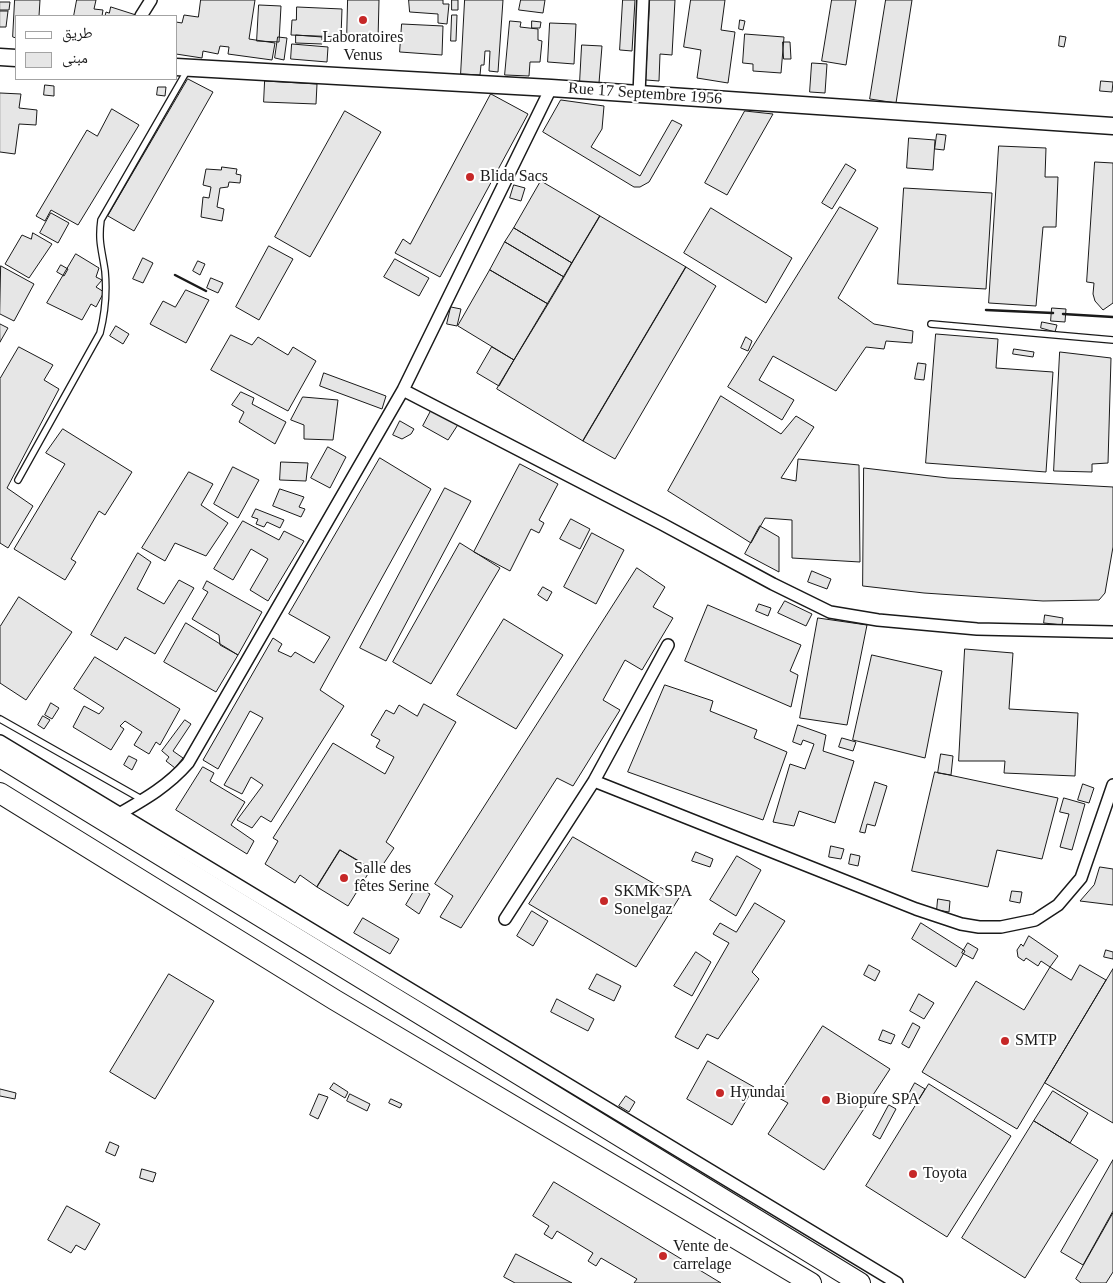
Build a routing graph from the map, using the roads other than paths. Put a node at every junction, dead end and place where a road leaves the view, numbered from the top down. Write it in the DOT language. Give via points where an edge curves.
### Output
graph roads {
  1 [pos="151,0"];
  2 [pos="643,0"];
  3 [pos="142,15"];
  4 [pos="0,57"];
  5 [pos="15,58"];
  6 [pos="183,67"];
  7 [pos="176,80"];
  8 [pos="551,88"];
  9 [pos="639,94"];
  10 [pos="1113,126"];
  11 [pos="931,324"];
  12 [pos="1113,340"];
  13 [pos="403,390"];
  14 [pos="18,480"];
  15 [pos="1113,632"];
  16 [pos="668,645"];
  17 [pos="0,719"];
  18 [pos="0,741"];
  19 [pos="0,757"];
  20 [pos="594,781"];
  21 [pos="1113,785"];
  22 [pos="0,793"];
  23 [pos="143,800"];
  24 [pos="119,814"];
  25 [pos="505,920"];
  26 [pos="811,1283"];
  27 [pos="860,1283"];
  28 [pos="896,1283"];
  1 -- 3 [label="street"];
  2 -- 9 [label="street"];
  4 -- 5 [label="main road"];
  6 -- 8 [label="main road, Rue 17 Septembre 1956"];
  7 -- 14 [label="lane" via="101,220 98,237 105,272 105,312 100,333"];
  8 -- 9 [label="main road, Rue 17 Septembre 1956"];
  8 -- 13 [label="street"];
  9 -- 10 [label="main road, Rue 17 Septembre 1956"];
  11 -- 12 [label="lane"];
  13 -- 15 [label="street" via="830,612 977,629"];
  13 -- 23 [label="street" via="188,763 175,778"];
  16 -- 20 [label="street"];
  17 -- 23 [label="lane"];
  18 -- 24 [label="street"];
  19 -- 27 [label="highway"];
  20 -- 21 [label="street" via="916,909 979,927 1001,927 1034,920 1058,905 1081,878"];
  20 -- 25 [label="street"];
  22 -- 26 [label="highway" via="335,1000"];
  23 -- 24 [label="street"];
  24 -- 28 [label="street"];
}
